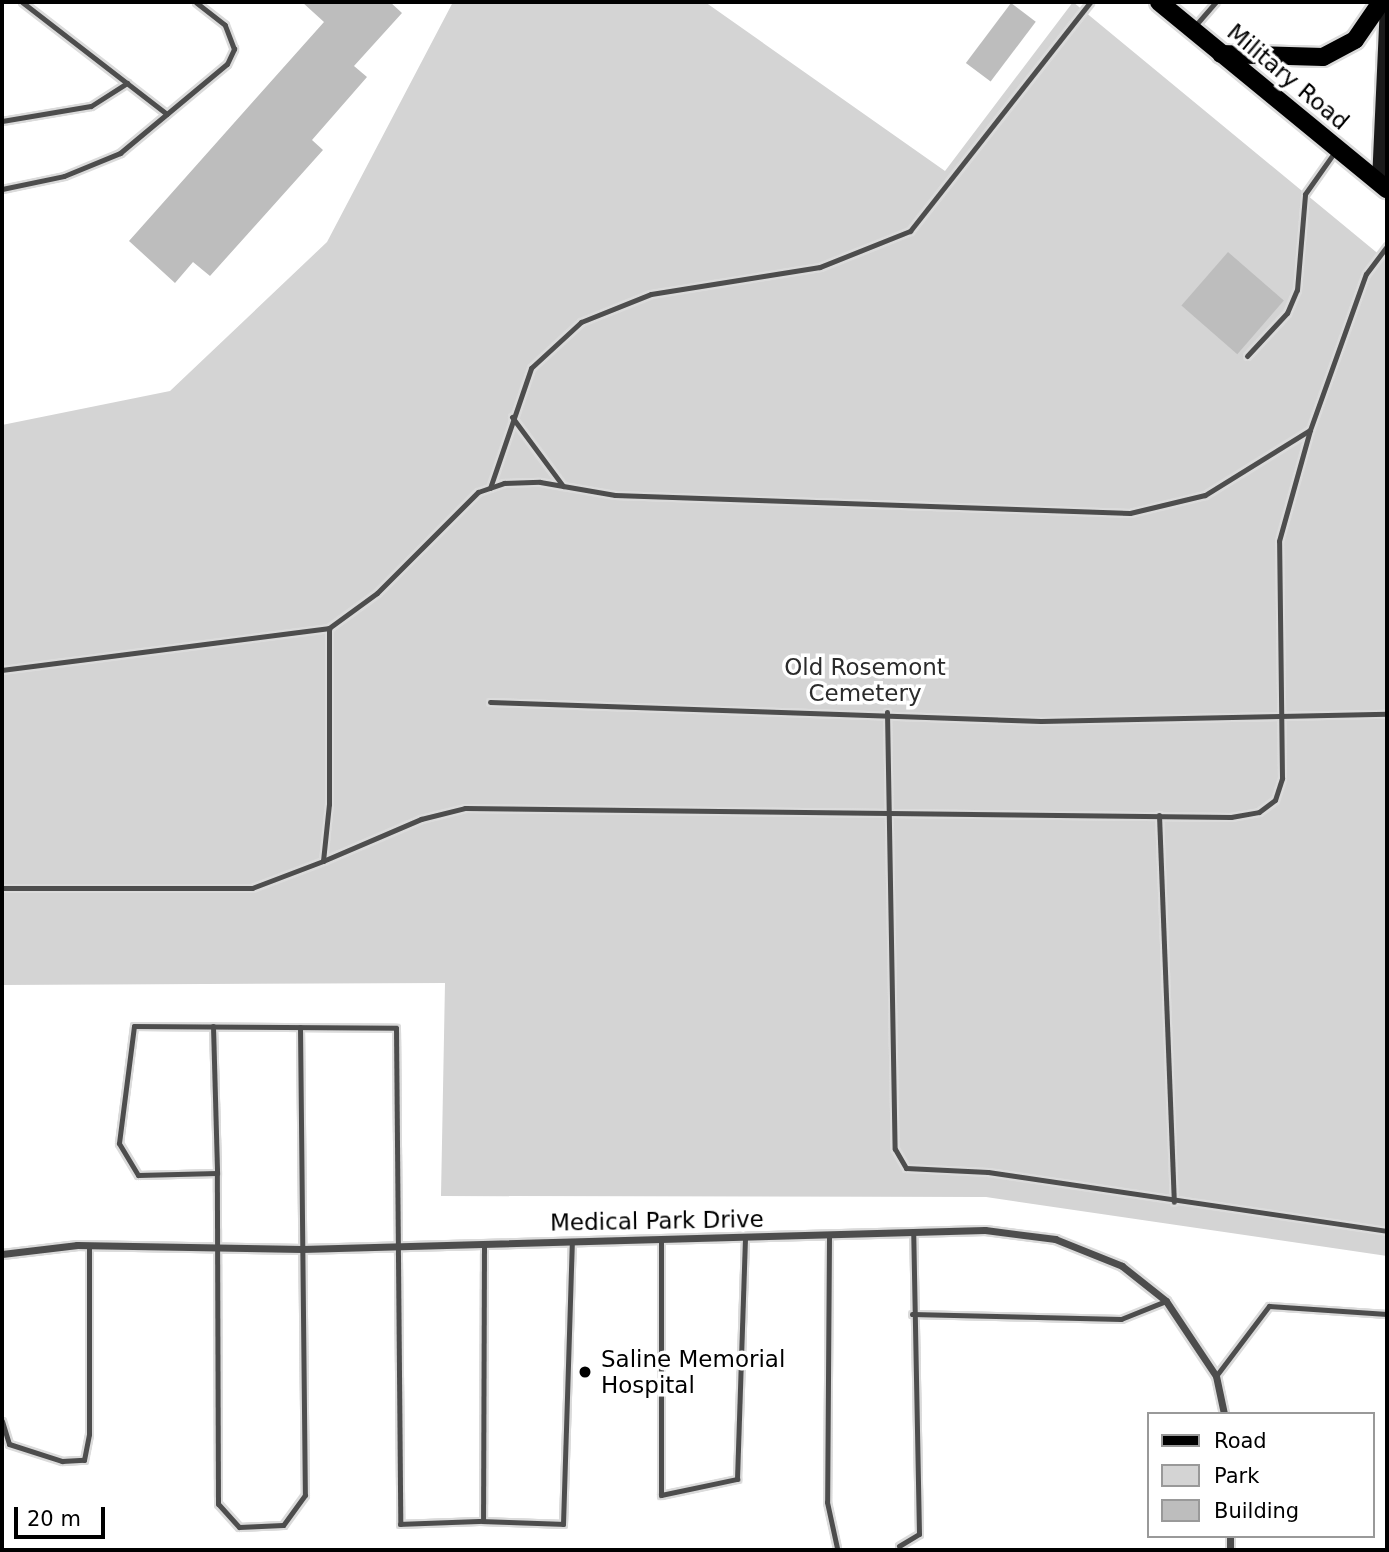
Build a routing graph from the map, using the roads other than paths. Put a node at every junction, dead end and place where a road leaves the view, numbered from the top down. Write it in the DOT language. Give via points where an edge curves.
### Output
graph roads {
  1 [pos="22,2"];
  2 [pos="197,2"];
  3 [pos="1090,2"];
  4 [pos="1158,2"];
  5 [pos="1216,2"];
  6 [pos="1381,2"];
  7 [pos="1387,5"];
  8 [pos="1192,29"];
  9 [pos="1221,54"];
  10 [pos="127,83"];
  11 [pos="167,114"];
  12 [pos="2,121"];
  13 [pos="1336,150"];
  14 [pos="1383,185"];
  15 [pos="2,189"];
  16 [pos="1387,246"];
  17 [pos="1247,356"];
  18 [pos="512,416"];
  19 [pos="1310,430"];
  20 [pos="563,486"];
  21 [pos="490,488"];
  22 [pos="329,628"];
  23 [pos="2,670"];
  24 [pos="490,702"];
  25 [pos="887,712"];
  26 [pos="1387,714"];
  27 [pos="1279,717"];
  28 [pos="888,810"];
  29 [pos="1159,816"];
  30 [pos="323,861"];
  31 [pos="2,888"];
  32 [pos="213,1027"];
  33 [pos="299,1027"];
  34 [pos="217,1173"];
  35 [pos="1174,1202"];
  36 [pos="1387,1231"];
  37 [pos="913,1235"];
  38 [pos="829,1237"];
  39 [pos="745,1239"];
  40 [pos="662,1241"];
  41 [pos="572,1242"];
  42 [pos="484,1244"];
  43 [pos="89,1245"];
  44 [pos="394,1246"];
  45 [pos="220,1249"];
  46 [pos="302,1249"];
  47 [pos="2,1254"];
  48 [pos="1166,1301"];
  49 [pos="912,1314"];
  50 [pos="1387,1314"];
  51 [pos="1216,1376"];
  52 [pos="1224,1412"];
  53 [pos="2,1421"];
  54 [pos="483,1521"];
  55 [pos="900,1546"];
  56 [pos="837,1548"];
  1 -- 10 [label="lane"];
  2 -- 11 [label="lane" via="225,25 234,49 227,64"];
  3 -- 18 [label="lane" via="909,231 820,267 651,294 581,322 531,368"];
  4 -- 8 [label="main road, Military Road"];
  5 -- 8 [label="lane"];
  6 -- 9 [label="main road" via="1354,40 1323,57"];
  7 -- 14 [label="main road"];
  8 -- 9 [label="main road, Military Road"];
  9 -- 13 [label="main road, Military Road"];
  10 -- 11 [label="lane"];
  10 -- 12 [label="lane" via="91,106"];
  11 -- 15 [label="lane" via="120,153 64,176"];
  13 -- 14 [label="main road, Military Road"];
  13 -- 17 [label="lane" via="1305,194 1297,290 1287,313"];
  16 -- 19 [label="lane" via="1366,274"];
  18 -- 20 [label="lane"];
  18 -- 21 [label="lane"];
  19 -- 20 [label="lane" via="1205,495 1130,513 765,503 615,495"];
  19 -- 27 [label="lane" via="1279,541"];
  20 -- 21 [label="lane" via="540,482"];
  21 -- 22 [label="lane" via="377,593"];
  22 -- 23 [label="lane"];
  22 -- 30 [label="lane" via="329,804"];
  24 -- 25 [label="lane"];
  25 -- 27 [label="lane" via="1041,721"];
  25 -- 28 [label="lane"];
  26 -- 27 [label="lane"];
  27 -- 29 [label="lane" via="1282,778 1275,800 1259,812 1231,817"];
  28 -- 29 [label="lane"];
  28 -- 30 [label="lane" via="465,808 421,819"];
  28 -- 35 [label="lane" via="895,1149 906,1168 988,1172"];
  29 -- 35 [label="lane"];
  30 -- 31 [label="lane" via="252,888"];
  32 -- 33 [label="lane"];
  32 -- 34 [label="lane"];
  32 -- 34 [label="lane" via="134,1026 120,1143 138,1175"];
  33 -- 44 [label="lane" via="396,1028"];
  33 -- 46 [label="lane"];
  34 -- 45 [label="lane"];
  35 -- 36 [label="lane"];
  37 -- 38 [label="street, Medical Park Drive"];
  37 -- 48 [label="street, Medical Park Drive" via="985,1230 1055,1239 1122,1266"];
  37 -- 49 [label="lane"];
  38 -- 39 [label="street, Medical Park Drive"];
  38 -- 56 [label="lane" via="827,1502"];
  39 -- 40 [label="street, Medical Park Drive"];
  39 -- 40 [label="lane" via="737,1479 661,1495"];
  40 -- 41 [label="street, Medical Park Drive"];
  41 -- 42 [label="street, Medical Park Drive"];
  41 -- 54 [label="lane" via="562,1524"];
  42 -- 44 [label="street, Medical Park Drive"];
  42 -- 54 [label="lane"];
  43 -- 45 [label="street, Medical Park Drive"];
  43 -- 47 [label="street, Medical Park Drive"];
  43 -- 53 [label="lane" via="89,1434 84,1460 62,1461 9,1444"];
  44 -- 46 [label="street, Medical Park Drive"];
  44 -- 54 [label="lane" via="400,1524"];
  45 -- 46 [label="street, Medical Park Drive"];
  45 -- 46 [label="lane" via="219,1504 239,1527 283,1525 305,1495"];
  48 -- 49 [label="lane" via="1121,1319"];
  48 -- 51 [label="street, Medical Park Drive"];
  49 -- 55 [label="lane" via="919,1534"];
  50 -- 51 [label="lane" via="1269,1306"];
  51 -- 52 [label="street, Medical Park Drive"];
}
